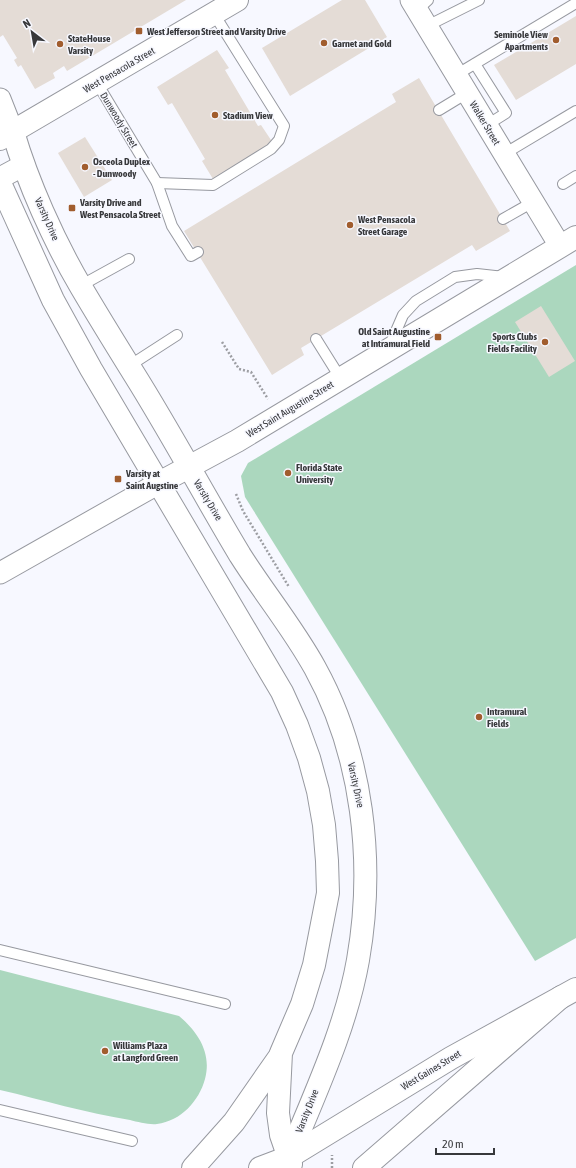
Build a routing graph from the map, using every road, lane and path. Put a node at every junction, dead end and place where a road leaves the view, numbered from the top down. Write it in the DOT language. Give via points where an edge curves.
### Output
graph roads {
  1 [pos="238,0"];
  2 [pos="479,0"];
  3 [pos="576,3"];
  4 [pos="421,9"];
  5 [pos="214,14"];
  6 [pos="475,64"];
  7 [pos="456,75"];
  8 [pos="97,83"];
  9 [pos="467,93"];
  10 [pos="0,99"];
  11 [pos="439,110"];
  12 [pos="576,111"];
  13 [pos="487,125"];
  14 [pos="6,135"];
  15 [pos="504,154"];
  16 [pos="24,166"];
  17 [pos="576,176"];
  18 [pos="0,178"];
  19 [pos="0,183"];
  20 [pos="157,183"];
  21 [pos="563,184"];
  22 [pos="533,202"];
  23 [pos="503,219"];
  24 [pos="568,242"];
  25 [pos="198,252"];
  26 [pos="129,259"];
  27 [pos="80,286"];
  28 [pos="177,335"];
  29 [pos="316,339"];
  30 [pos="222,342"];
  31 [pos="129,366"];
  32 [pos="341,378"];
  33 [pos="268,400"];
  34 [pos="188,467"];
  35 [pos="159,483"];
  36 [pos="0,573"];
  37 [pos="0,950"];
  38 [pos="568,993"];
  39 [pos="225,1004"];
  40 [pos="282,1053"];
  41 [pos="0,1110"];
  42 [pos="132,1141"];
  43 [pos="287,1164"];
  44 [pos="193,1168"];
  45 [pos="260,1168"];
  46 [pos="364,1168"];
  1 -- 5 [label="main road, West Pensacola Street"];
  2 -- 4 [label="lane"];
  3 -- 6 [label="lane"];
  4 -- 7 [label="street, Walker Street"];
  5 -- 8 [label="main road, West Pensacola Street"];
  5 -- 20 [label="lane" via="284,126 279,140 272,149 213,185"];
  6 -- 7 [label="lane"];
  6 -- 13 [label="lane" via="506,113"];
  7 -- 9 [label="street, Walker Street"];
  8 -- 14 [label="main road, West Pensacola Street"];
  8 -- 20 [label="lane, Dunwoody Street"];
  9 -- 11 [label="lane"];
  9 -- 13 [label="street, Walker Street"];
  10 -- 14 [label="street, Varsity Drive"];
  12 -- 15 [label="lane"];
  13 -- 15 [label="street, Walker Street"];
  14 -- 16 [label="main road, Varsity Drive"];
  15 -- 22 [label="street, Walker Street"];
  16 -- 18 [label="street"];
  16 -- 27 [label="main road, Varsity Drive"];
  17 -- 21 [label="lane"];
  19 -- 35 [label="main road, Varsity Drive" via="53,300"];
  20 -- 25 [label="lane, Dunwoody Street" via="172,226 191,256"];
  22 -- 23 [label="lane"];
  22 -- 24 [label="street, Walker Street"];
  24 -- 32 [label="main road, West Saint Augustine Street"];
  26 -- 27 [label="lane"];
  27 -- 31 [label="main road, Varsity Drive"];
  28 -- 31 [label="lane"];
  29 -- 32 [label="lane"];
  30 -- 33 [label="path" via="239,370 251,372"];
  31 -- 34 [label="main road, Varsity Drive"];
  32 -- 34 [label="main road, West Saint Augustine Street" via="237,441"];
  34 -- 35 [label="main road, West Saint Augustine Street"];
  34 -- 43 [label="main road, Varsity Drive" via="241,556 314,665 323,683 349,756 363,825 366,857 365,903 355,976 337,1035"];
  35 -- 36 [label="street, West Saint Augustine Street"];
  35 -- 40 [label="main road, Varsity Drive" via="282,692 297,725 318,791 324,825 328,893 308,986"];
  37 -- 39 [label="lane"];
  38 -- 43 [label="main road, West Gaines Street" via="451,1058"];
  38 -- 46 [label="main road"];
  40 -- 43 [label="main road, Varsity Drive" via="278,1113"];
  40 -- 44 [label="main road" via="234,1122"];
  41 -- 42 [label="lane"];
  43 -- 45 [label="main road, West Gaines Street"];
}
